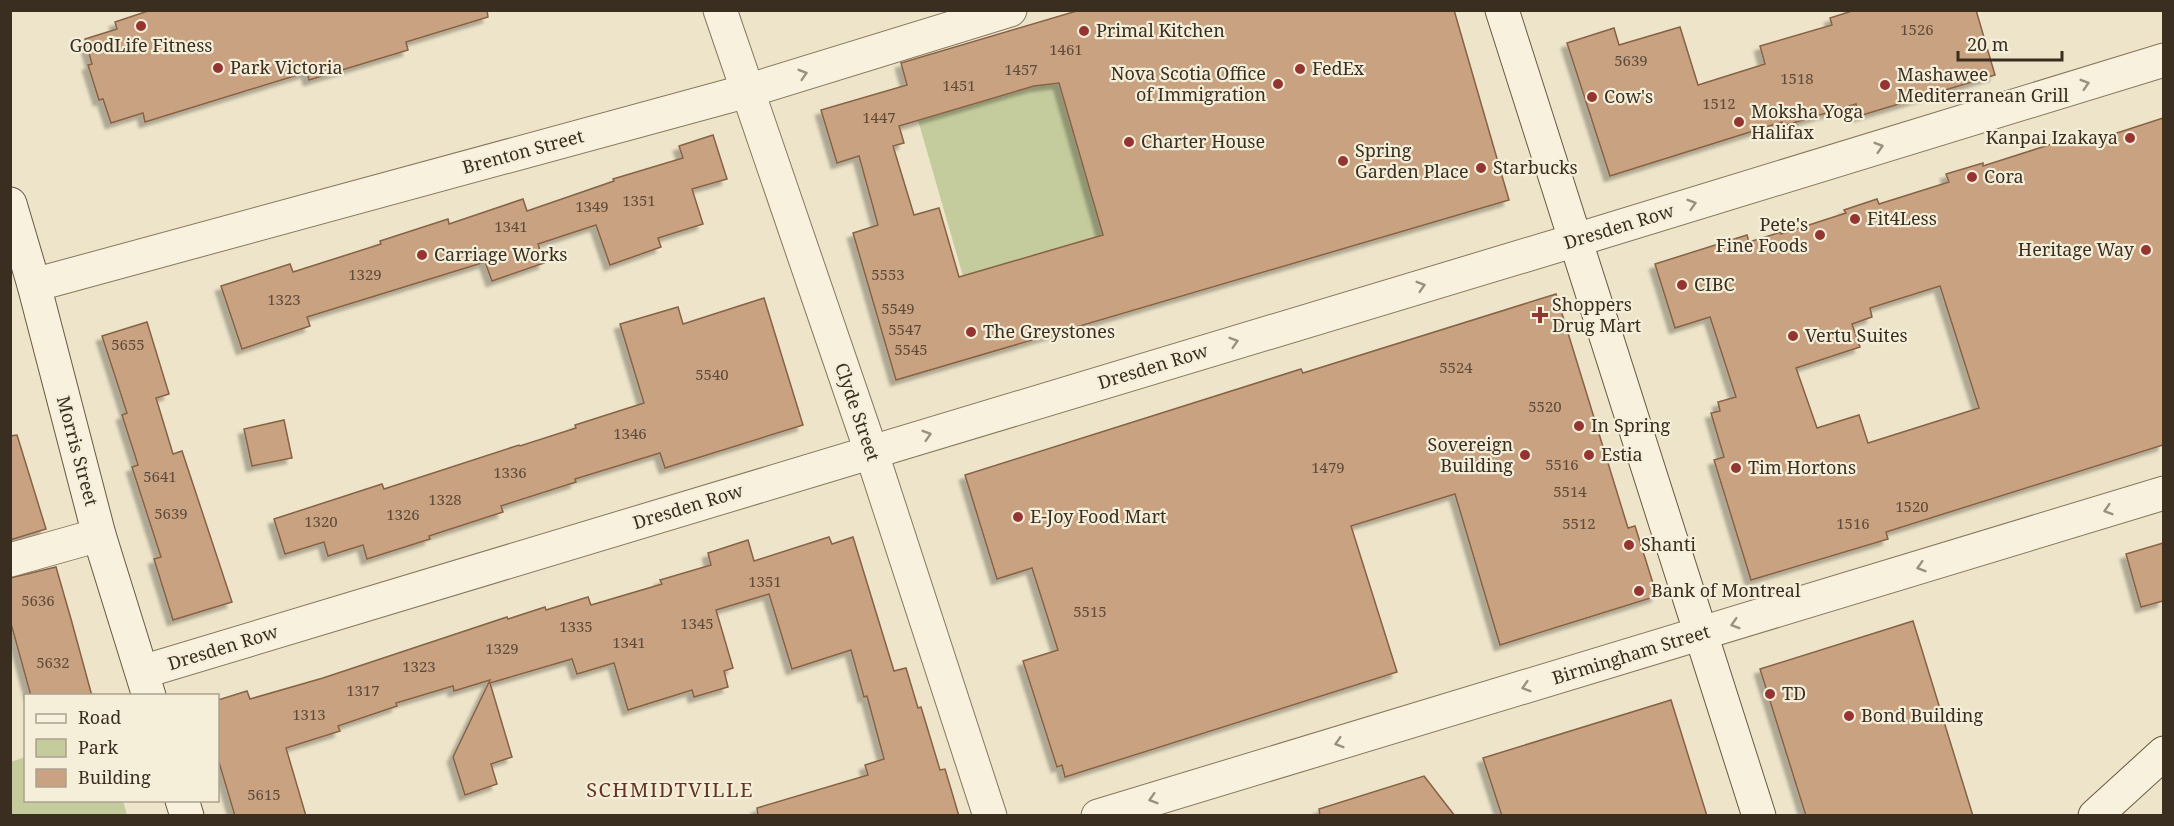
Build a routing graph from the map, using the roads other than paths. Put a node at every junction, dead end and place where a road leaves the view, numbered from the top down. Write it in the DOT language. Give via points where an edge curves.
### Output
graph roads {
  1 [pos="720,10"];
  2 [pos="1010,10"];
  3 [pos="1502,10"];
  4 [pos="2163,60"];
  5 [pos="747,91"];
  6 [pos="10,204"];
  7 [pos="1576,240"];
  8 [pos="34,285"];
  9 [pos="871,451"];
  10 [pos="2163,493"];
  11 [pos="99,535"];
  12 [pos="10,560"];
  13 [pos="1703,634"];
  14 [pos="146,684"];
  15 [pos="2163,753"];
  16 [pos="990,816"];
  17 [pos="1098,816"];
  18 [pos="1760,816"];
  19 [pos="2095,816"];
  1 -- 5 [label="street, Clyde Street"];
  5 -- 2 [label="street, Brenton Street, one-way"];
  3 -- 7 [label="street"];
  7 -- 4 [label="street, Dresden Row, one-way"];
  5 -- 8 [label="street, Brenton Street"];
  5 -- 9 [label="street, Clyde Street"];
  6 -- 8 [label="street, Morris Street"];
  9 -- 7 [label="street, Dresden Row, one-way"];
  7 -- 13 [label="street"];
  8 -- 11 [label="street, Morris Street"];
  9 -- 14 [label="street, Dresden Row"];
  9 -- 16 [label="street, Clyde Street"];
  10 -- 13 [label="street, Birmingham Street, one-way"];
  11 -- 12 [label="street"];
  11 -- 14 [label="street, Morris Street"];
  13 -- 17 [label="street, Birmingham Street, one-way"];
  13 -- 18 [label="street"];
  15 -- 19 [label="street"];
}
